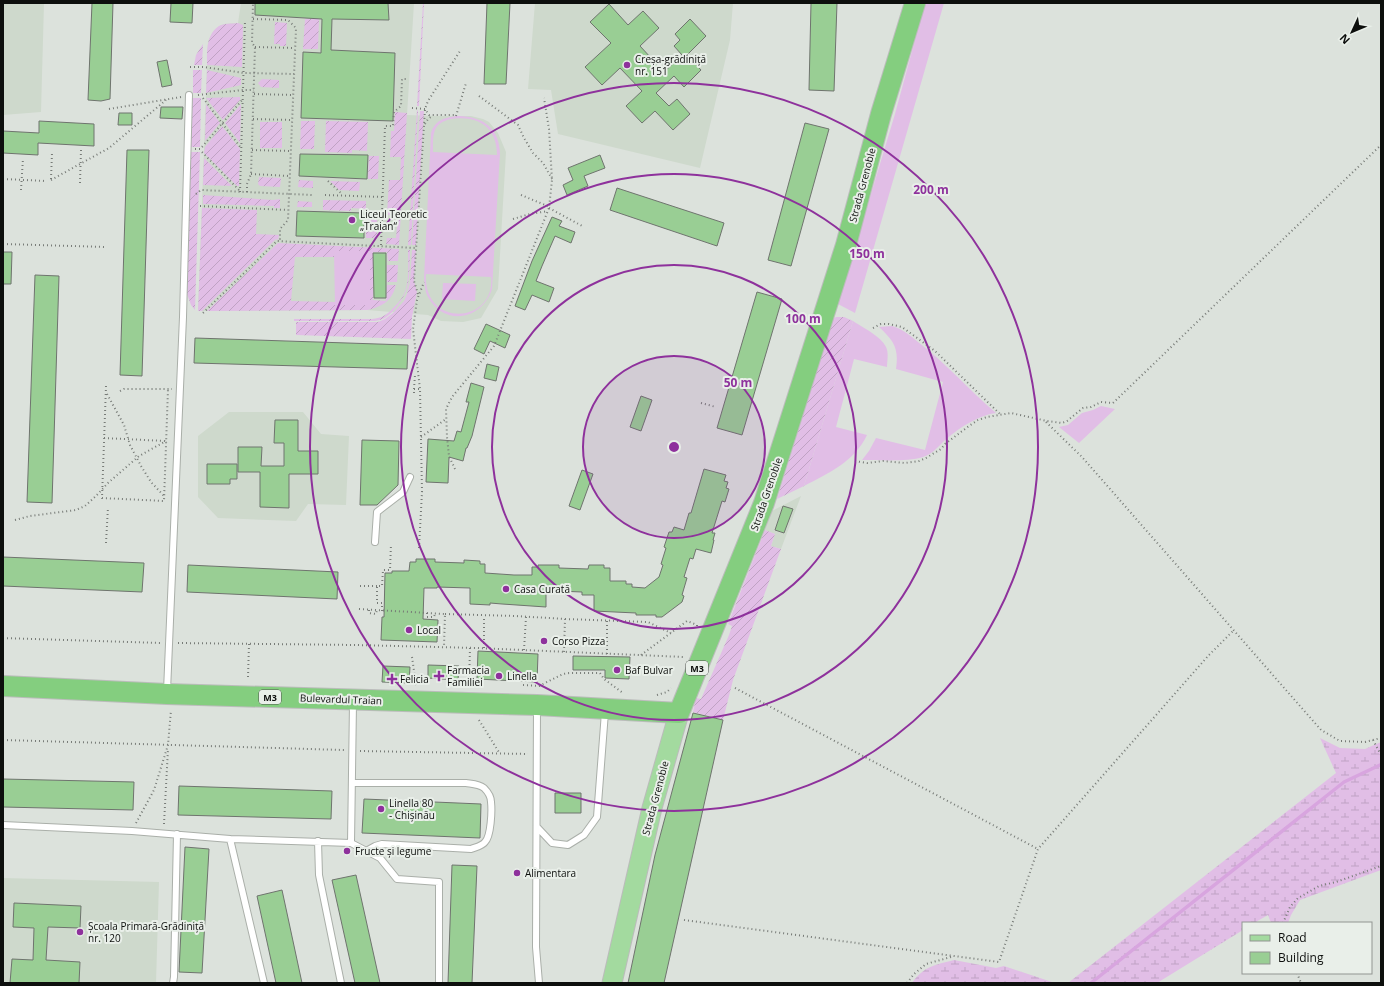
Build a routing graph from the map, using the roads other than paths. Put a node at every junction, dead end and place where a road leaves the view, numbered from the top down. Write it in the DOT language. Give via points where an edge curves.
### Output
graph roads {
  1 [pos="915,3"];
  2 [pos="189,95"];
  3 [pos="410,477"];
  4 [pos="374,542"];
  5 [pos="3,686"];
  6 [pos="353,700"];
  7 [pos="169,702"];
  8 [pos="537,705"];
  9 [pos="606,708"];
  10 [pos="679,713"];
  11 [pos="352,783"];
  12 [pos="3,825"];
  13 [pos="537,827"];
  14 [pos="177,834"];
  15 [pos="230,838"];
  16 [pos="318,841"];
  17 [pos="351,843"];
  18 [pos="366,851"];
  19 [pos="173,983"];
  20 [pos="264,983"];
  21 [pos="341,983"];
  22 [pos="439,983"];
  23 [pos="539,983"];
  24 [pos="612,983"];
  1 -- 10 [label="highway, Strada Grenoble / M3" via="881,114 846,245 764,503"];
  2 -- 7 [label="lane"];
  3 -- 4 [label="lane" via="403,492 376,512"];
  5 -- 7 [label="highway, Bulevardul Traian / M3"];
  6 -- 7 [label="highway, Bulevardul Traian / M3"];
  6 -- 8 [label="highway, Bulevardul Traian / M3"];
  6 -- 11 [label="lane"];
  8 -- 9 [label="highway, Bulevardul Traian / M3"];
  8 -- 13 [label="lane"];
  9 -- 10 [label="highway, Bulevardul Traian / M3"];
  9 -- 13 [label="lane" via="597,817 584,835 568,845 552,843"];
  10 -- 24 [label="main road, Strada Grenoble" via="652,808"];
  11 -- 17 [label="lane"];
  11 -- 18 [label="lane" via="477,784 484,788 491,802 489,836 479,847 471,849 382,844"];
  12 -- 14 [label="lane"];
  13 -- 23 [label="lane" via="536,947"];
  14 -- 15 [label="lane"];
  14 -- 19 [label="lane"];
  15 -- 16 [label="lane"];
  15 -- 20 [label="lane"];
  16 -- 17 [label="lane"];
  16 -- 21 [label="lane" via="319,875"];
  17 -- 18 [label="lane"];
  18 -- 22 [label="lane" via="380,858 397,879 439,882"];
}
